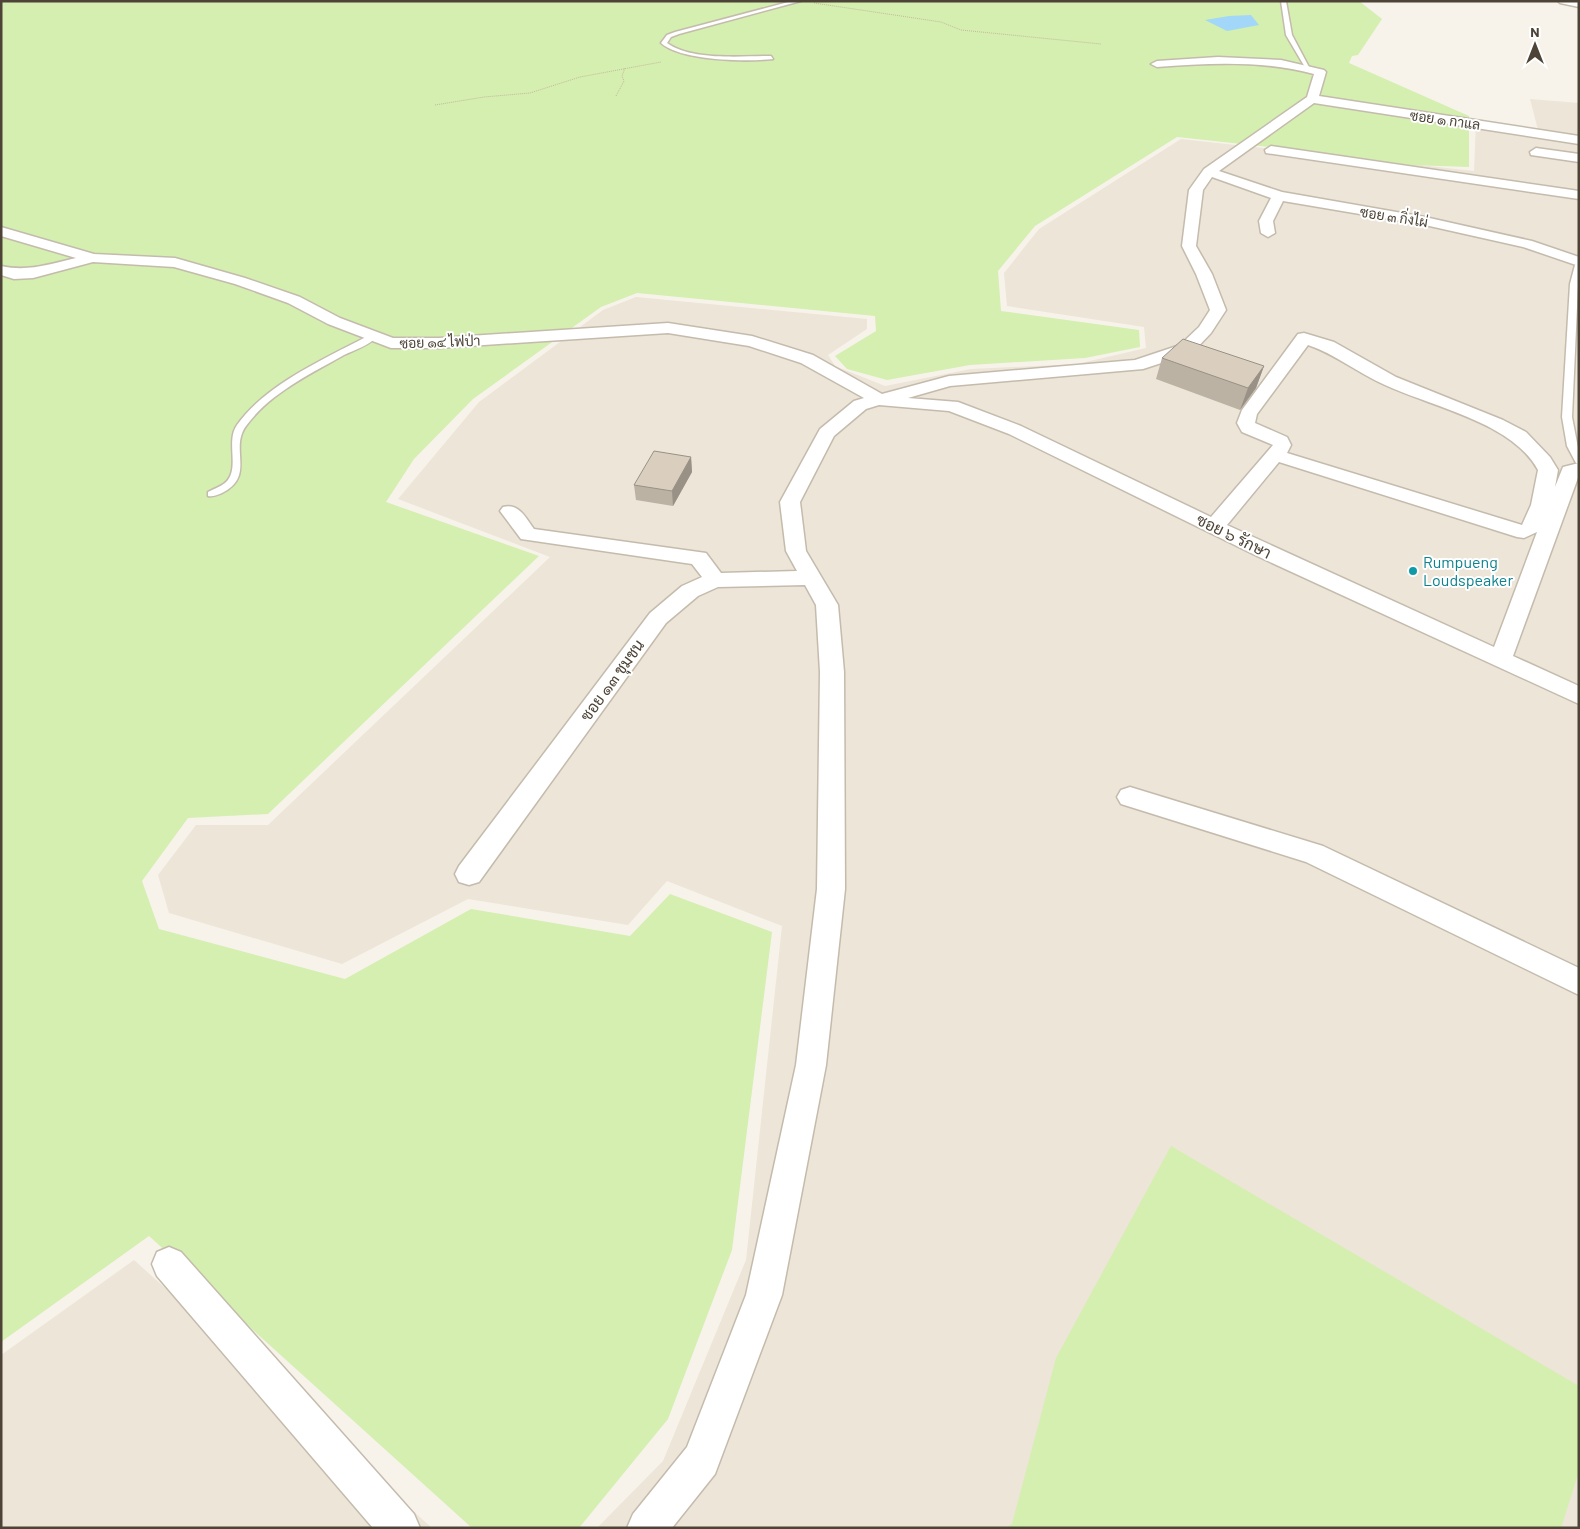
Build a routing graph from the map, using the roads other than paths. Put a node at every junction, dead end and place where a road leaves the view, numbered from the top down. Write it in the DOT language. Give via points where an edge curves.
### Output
graph roads {
  1 [pos="799,1"];
  2 [pos="1283,1"];
  3 [pos="1563,1"];
  4 [pos="1579,4"];
  5 [pos="771,58"];
  6 [pos="1157,64"];
  7 [pos="1308,68"];
  8 [pos="1312,99"];
  9 [pos="1579,140"];
  10 [pos="1271,150"];
  11 [pos="1536,152"];
  12 [pos="1579,158"];
  13 [pos="1209,172"];
  14 [pos="1579,195"];
  15 [pos="1279,196"];
  16 [pos="1,230"];
  17 [pos="1268,233"];
  18 [pos="93,258"];
  19 [pos="1579,264"];
  20 [pos="1,270"];
  21 [pos="373,336"];
  22 [pos="882,401"];
  23 [pos="1275,455"];
  24 [pos="1579,461"];
  25 [pos="1579,469"];
  26 [pos="211,494"];
  27 [pos="510,511"];
  28 [pos="1214,527"];
  29 [pos="810,578"];
  30 [pos="715,580"];
  31 [pos="1501,659"];
  32 [pos="1579,696"];
  33 [pos="1130,798"];
  34 [pos="469,874"];
  35 [pos="1579,982"];
  36 [pos="169,1264"];
  37 [pos="400,1528"];
  38 [pos="648,1528"];
  1 -- 5 [label="lane" via="704,25 665,39 664,43 685,54"];
  2 -- 7 [label="lane" via="1289,35"];
  3 -- 4 [label="street"];
  6 -- 7 [label="street" via="1207,60"];
  7 -- 8 [label="street" via="1320,72"];
  8 -- 9 [label="street, ซอย ๑ กาแล"];
  8 -- 13 [label="street"];
  10 -- 14 [label="street"];
  11 -- 12 [label="street"];
  13 -- 15 [label="street, ซอย ๓ กิ่งไผ่"];
  13 -- 22 [label="street" via="1196,190 1189,246 1218,310 1205,330 1186,349 1137,365 949,381"];
  15 -- 17 [label="street" via="1266,221"];
  15 -- 19 [label="street, ซอย ๓ กิ่งไผ่" via="1434,223 1528,244"];
  16 -- 18 [label="street"];
  18 -- 20 [label="street, ซอย ๑๔ ไฟป่า" via="33,273 14,274"];
  18 -- 21 [label="street, ซอย ๑๔ ไฟป่า" via="158,260 221,276 294,300 334,321"];
  19 -- 24 [label="lane" via="1574,284 1567,418 1569,440"];
  21 -- 22 [label="street, ซอย ๑๔ ไฟป่า" via="391,343 439,343 668,328 752,341 808,359"];
  21 -- 26 [label="lane" via="314,368 256,408 239,428 235,441 235,476 228,485"];
  22 -- 28 [label="street, ซอย ๖ รักษา" via="952,406 1015,430"];
  22 -- 29 [label="street" via="860,405 828,433 790,502 796,551"];
  23 -- 23 [label="street" via="1282,445 1280,441 1248,428 1248,414 1306,338 1328,346 1390,381 1498,424 1518,436 1548,470 1543,498 1532,527 1524,532"];
  23 -- 28 [label="street"];
  25 -- 31 [label="street" via="1570,471"];
  27 -- 30 [label="street" via="528,534 699,558"];
  28 -- 31 [label="street, ซอย ๖ รักษา"];
  29 -- 30 [label="street, ซอย ๑๓ ชุมชน"];
  29 -- 38 [label="street" via="827,605 832,672 830,889 811,1066 764,1296 701,1460"];
  30 -- 34 [label="street, ซอย ๑๓ ชุมชน" via="690,591 658,618"];
  31 -- 32 [label="street, ซอย ๖ รักษา"];
  33 -- 35 [label="street" via="1314,854"];
  36 -- 37 [label="street"];
}
